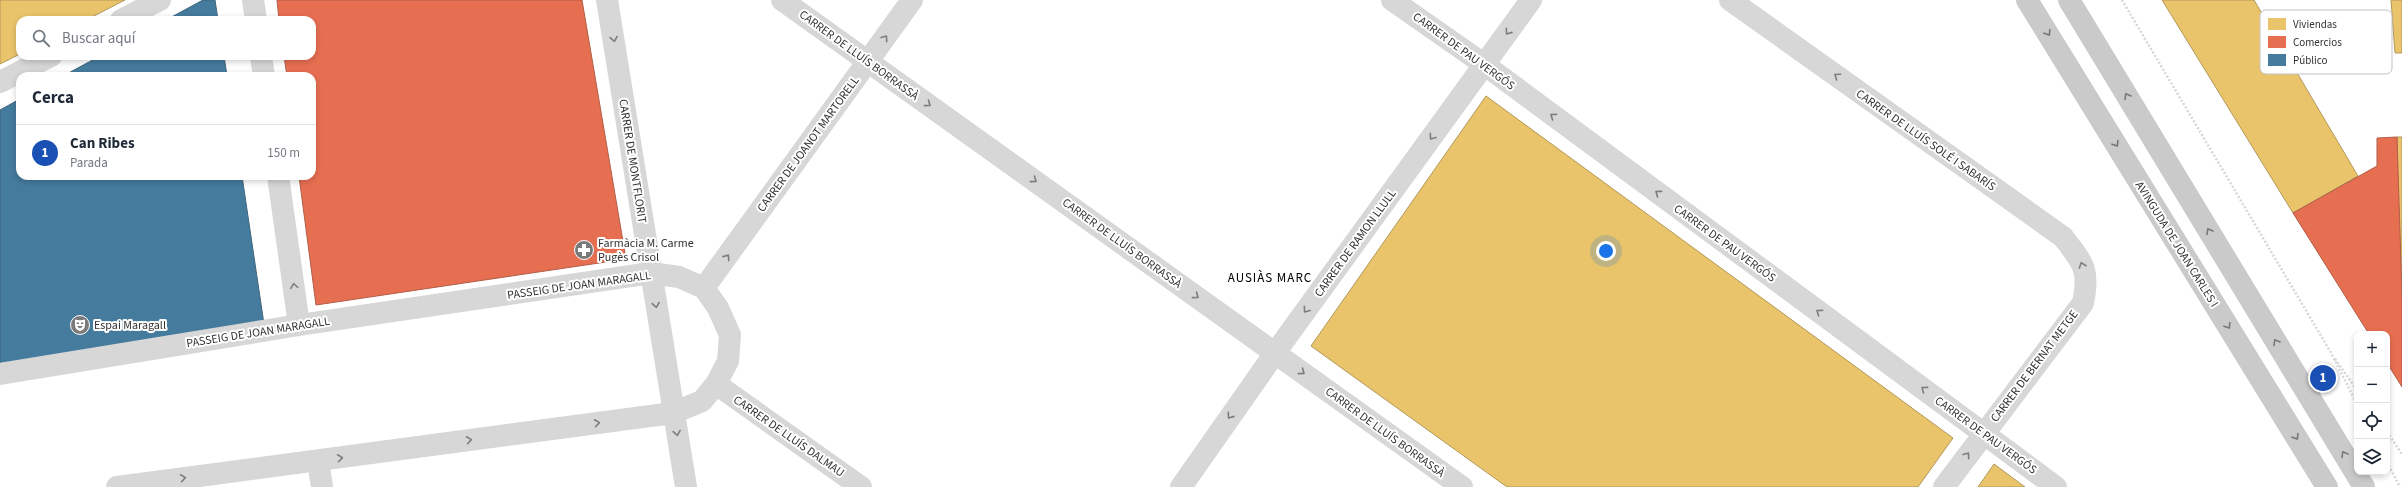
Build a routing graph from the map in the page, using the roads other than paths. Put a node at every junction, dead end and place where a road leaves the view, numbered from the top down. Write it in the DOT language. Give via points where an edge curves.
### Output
graph roads {
  1 [pos="160,0"];
  2 [pos="253,0"];
  3 [pos="608,0"];
  4 [pos="782,0"];
  5 [pos="912,0"];
  6 [pos="1392,0"];
  7 [pos="1531,0"];
  8 [pos="1730,0"];
  9 [pos="2028,0"];
  10 [pos="2069,0"];
  11 [pos="129,16"];
  12 [pos="255,16"];
  13 [pos="42,60"];
  14 [pos="262,60"];
  15 [pos="868,60"];
  16 [pos="1485,66"];
  17 [pos="19,72"];
  18 [pos="263,72"];
  19 [pos="16,74"];
  20 [pos="0,82"];
  21 [pos="279,180"];
  22 [pos="651,274"];
  23 [pos="704,288"];
  24 [pos="2082,303"];
  25 [pos="299,325"];
  26 [pos="1275,353"];
  27 [pos="0,374"];
  28 [pos="716,384"];
  29 [pos="673,412"];
  30 [pos="1983,433"];
  31 [pos="318,461"];
  32 [pos="117,487"];
  33 [pos="322,487"];
  34 [pos="686,487"];
  35 [pos="861,487"];
  36 [pos="1180,487"];
  37 [pos="1462,487"];
  38 [pos="1944,487"];
  39 [pos="2056,487"];
  40 [pos="2327,487"];
  41 [pos="2364,487"];
  1 -- 11 [label="street"];
  2 -- 12 [label="street"];
  3 -- 22 [label="street, CARRER DE MONTFLORIT, one-way"];
  4 -- 15 [label="street, CARRER DE LLUÍS BORRASSÀ"];
  15 -- 5 [label="street, CARRER DE JOANOT MARTORELL, one-way"];
  6 -- 16 [label="street, CARRER DE PAU VERGÓS"];
  7 -- 16 [label="street, CARRER DE RAMON LLULL, one-way"];
  24 -- 8 [label="street, CARRER DE LLUÍS SOLÉ I SABARÍS, one-way" via="2088,282 2081,260 2063,237"];
  9 -- 40 [label="main road, AVINGUDA DE JOAN CARLES I, one-way"];
  41 -- 10 [label="main road, one-way"];
  13 -- 17 [label="street"];
  14 -- 18 [label="street"];
  23 -- 15 [label="street, CARRER DE JOANOT MARTORELL, one-way"];
  15 -- 26 [label="street, CARRER DE LLUÍS BORRASSÀ, one-way"];
  16 -- 26 [label="street, CARRER DE RAMON LLULL, one-way"];
  30 -- 16 [label="street, CARRER DE PAU VERGÓS, one-way"];
  19 -- 20 [label="street"];
  25 -- 21 [label="street, one-way"];
  22 -- 23 [label="street, PASSEIG DE JOAN MARAGALL" via="678,277"];
  22 -- 25 [label="street, PASSEIG DE JOAN MARAGALL"];
  22 -- 29 [label="street, CARRER DE MONTFLORIT, one-way"];
  23 -- 28 [label="street" via="718,308 730,335 728,361"];
  24 -- 30 [label="street, CARRER DE BERNAT METGE"];
  25 -- 27 [label="street, PASSEIG DE JOAN MARAGALL"];
  26 -- 36 [label="street, CARRER DE RAMON LLULL, one-way"];
  26 -- 37 [label="street, CARRER DE LLUÍS BORRASSÀ, one-way"];
  28 -- 29 [label="street" via="702,401"];
  28 -- 35 [label="street, CARRER DE LLUÍS DALMAU"];
  31 -- 29 [label="street, one-way"];
  29 -- 34 [label="street, CARRER DE MONTFLORIT, one-way"];
  38 -- 30 [label="street, CARRER DE BERNAT METGE, one-way"];
  30 -- 39 [label="street, CARRER DE PAU VERGÓS"];
  32 -- 31 [label="street, one-way"];
  31 -- 33 [label="street"];
}
